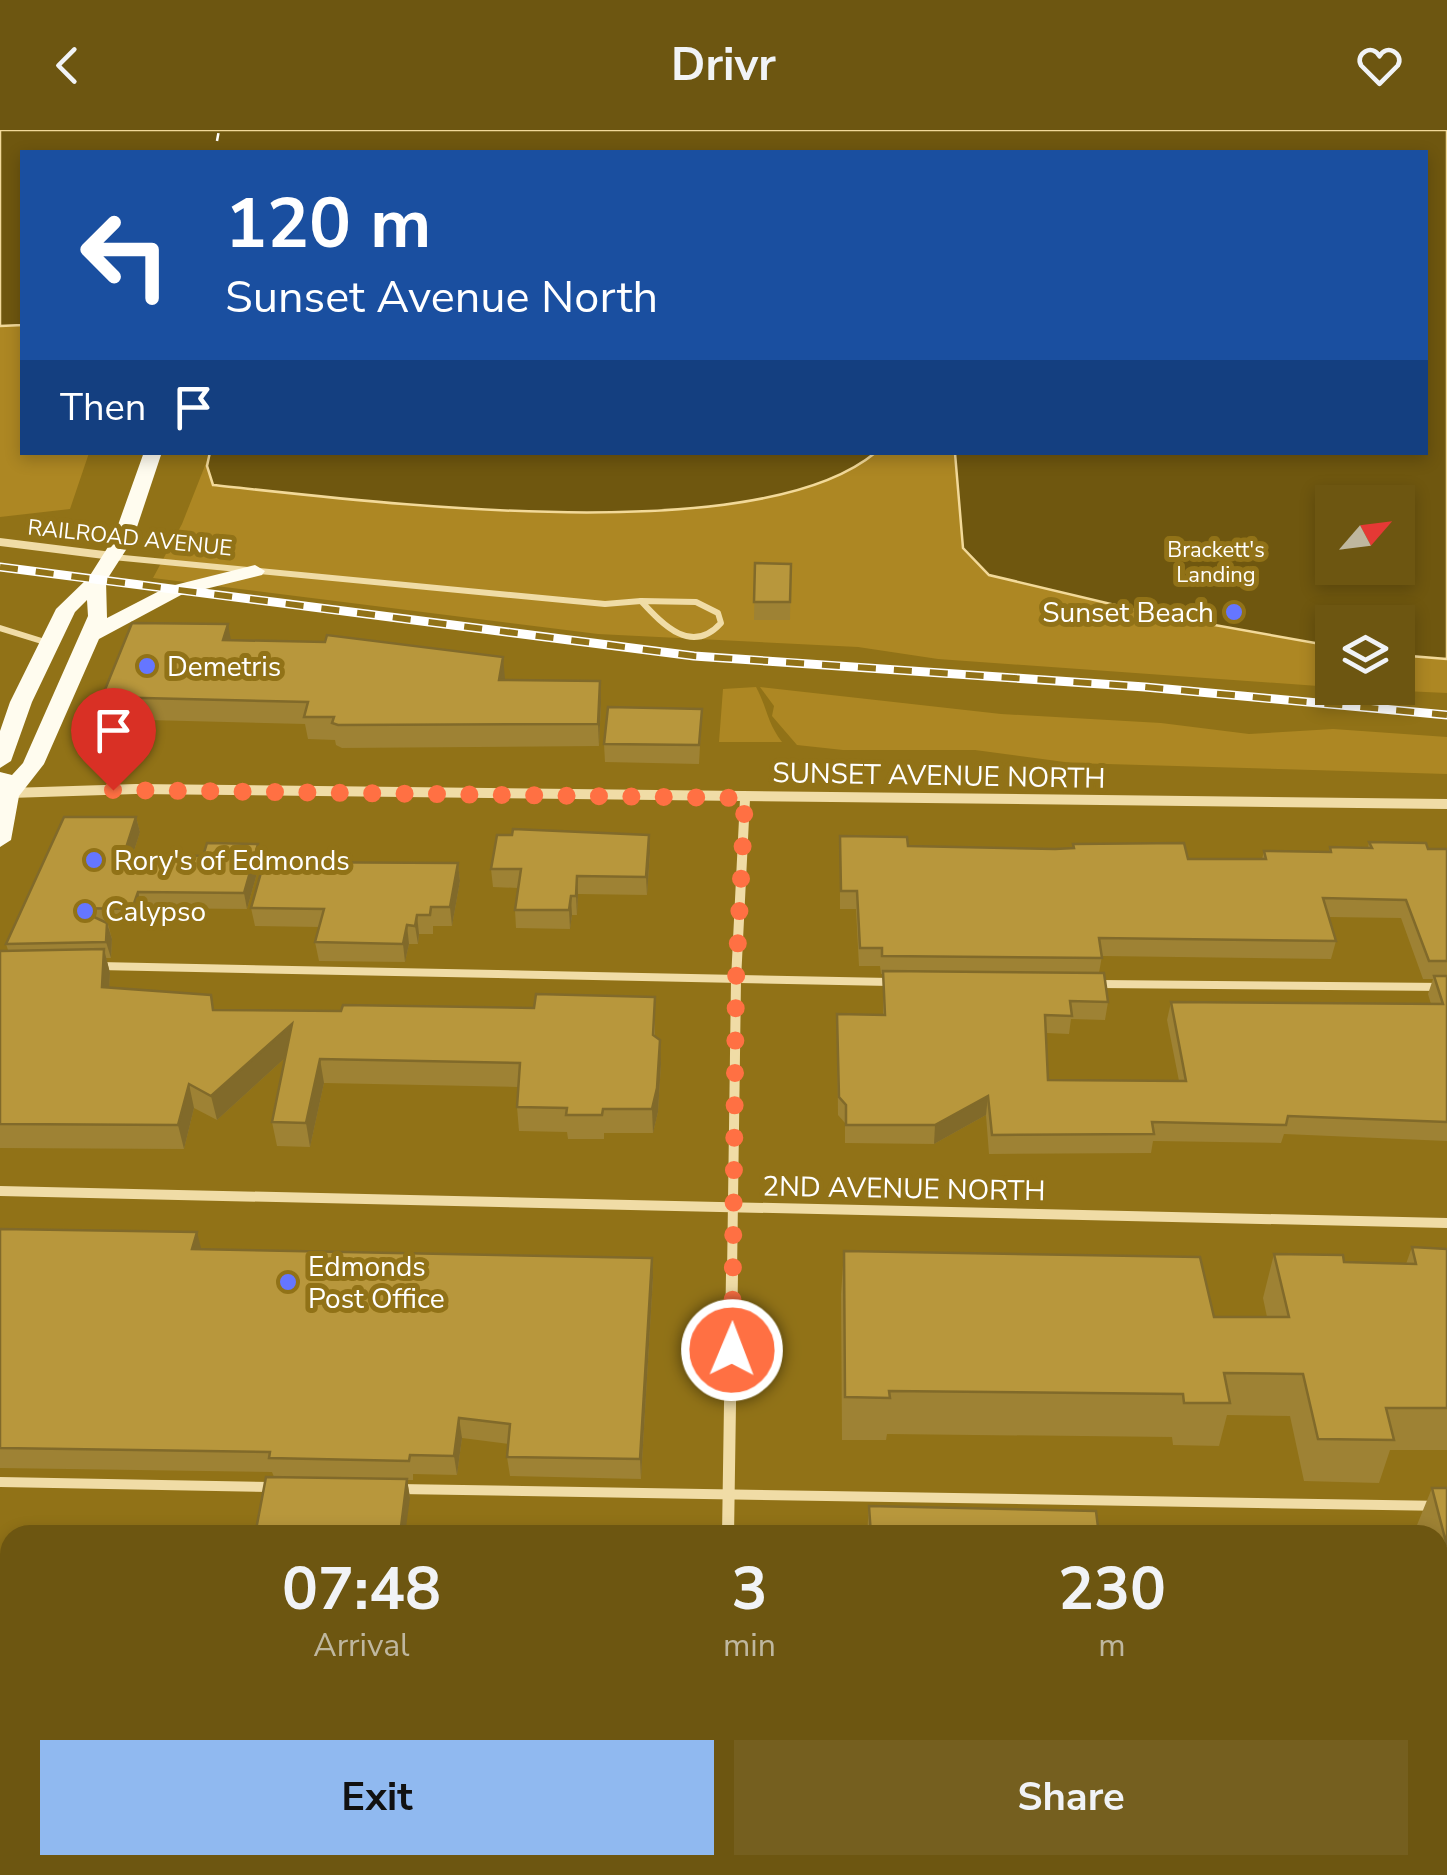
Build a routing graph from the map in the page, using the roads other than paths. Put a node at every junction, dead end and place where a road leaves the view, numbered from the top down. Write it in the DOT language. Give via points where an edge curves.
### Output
graph roads {
  1 [pos="152,455"];
  2 [pos="0,542"];
  3 [pos="118,548"];
  4 [pos="255,571"];
  5 [pos="96,580"];
  6 [pos="640,601"];
  7 [pos="0,628"];
  8 [pos="90,635"];
  9 [pos="50,643"];
  10 [pos="20,702"];
  11 [pos="0,715"];
  12 [pos="0,761"];
  13 [pos="2,789"];
  14 [pos="745,798"];
  15 [pos="1447,804"];
  16 [pos="0,840"];
  17 [pos="92,966"];
  18 [pos="736,980"];
  19 [pos="894,982"];
  20 [pos="1091,984"];
  21 [pos="1447,988"];
  22 [pos="0,1192"];
  23 [pos="733,1206"];
  24 [pos="1447,1223"];
  25 [pos="0,1482"];
  26 [pos="281,1487"];
  27 [pos="381,1489"];
  28 [pos="728,1494"];
  29 [pos="1447,1506"];
  30 [pos="728,1525"];
  1 -- 3 [label="main road"];
  2 -- 3 [label="street, RAILROAD AVENUE"];
  3 -- 4 [label="lane, RAILROAD AVENUE"];
  3 -- 5 [label="main road"];
  4 -- 6 [label="lane, RAILROAD AVENUE" via="604,604"];
  4 -- 8 [label="main road" via="174,591"];
  5 -- 8 [label="main road" via="98,616"];
  5 -- 9 [label="main road" via="66,609"];
  6 -- 6 [label="lane, RAILROAD AVENUE" via="668,631 684,637 704,636 721,623 718,613 696,602"];
  7 -- 9 [label="lane"];
  8 -- 13 [label="main road" via="33,764"];
  9 -- 10 [label="main road"];
  10 -- 11 [label="main road"];
  10 -- 12 [label="main road"];
  13 -- 14 [label="street, SUNSET AVENUE NORTH"];
  13 -- 16 [label="main road" via="8,821"];
  14 -- 15 [label="street, SUNSET AVENUE NORTH"];
  14 -- 18 [label="street"];
  17 -- 18 [label="lane"];
  18 -- 19 [label="lane"];
  18 -- 23 [label="street"];
  20 -- 21 [label="lane"];
  22 -- 23 [label="street, 2ND AVENUE NORTH"];
  23 -- 24 [label="street, 2ND AVENUE NORTH"];
  23 -- 28 [label="street"];
  25 -- 26 [label="lane"];
  27 -- 28 [label="lane"];
  28 -- 29 [label="lane"];
  28 -- 30 [label="street"];
}
